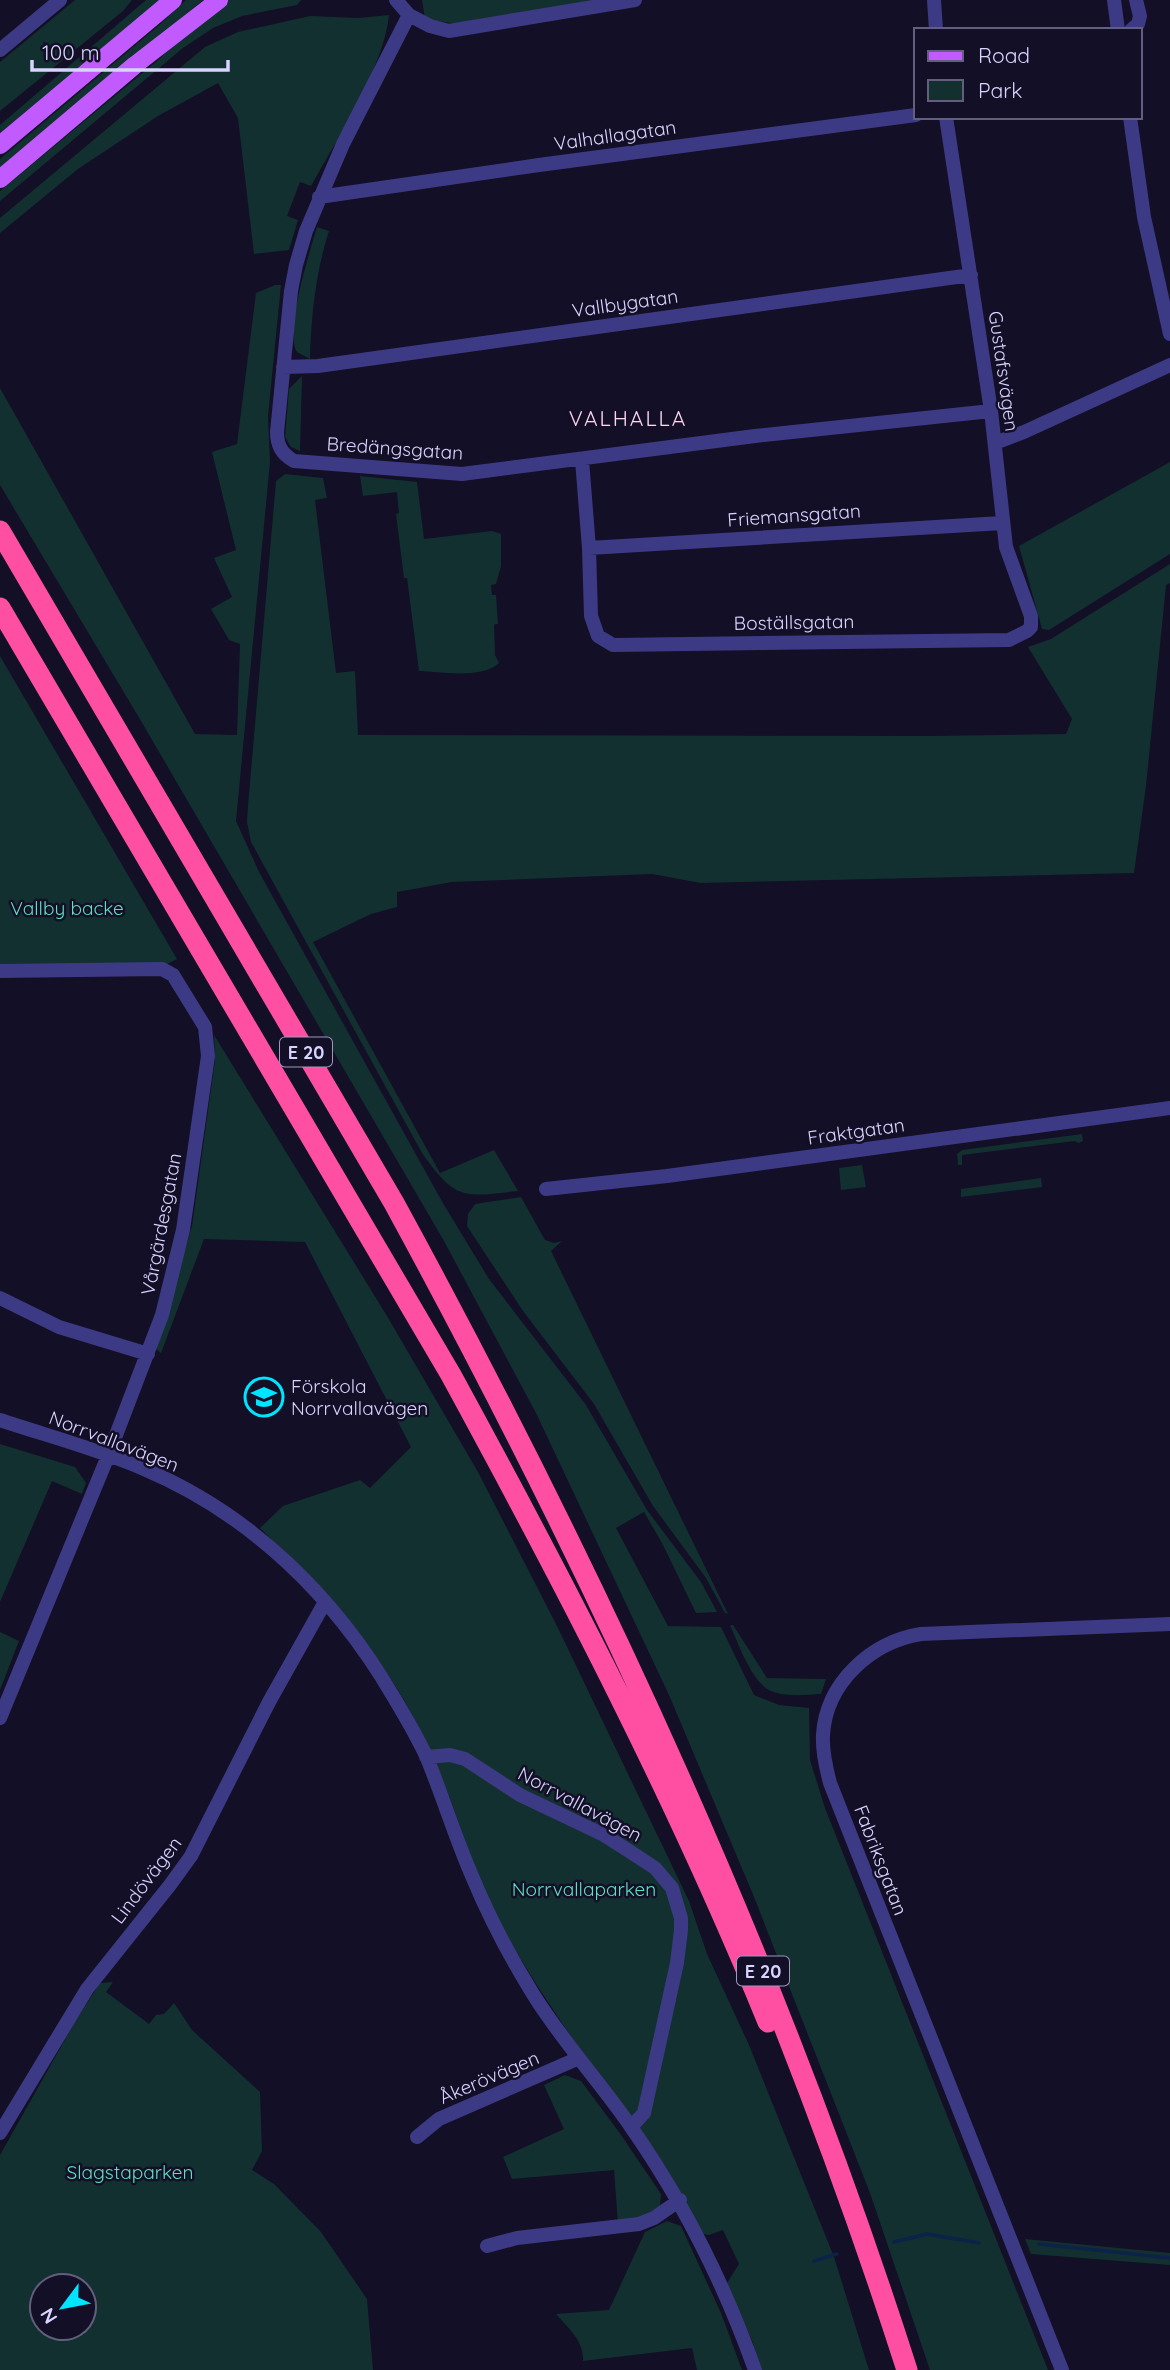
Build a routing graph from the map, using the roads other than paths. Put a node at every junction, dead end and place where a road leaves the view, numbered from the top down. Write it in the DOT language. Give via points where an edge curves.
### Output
graph roads {
  1 [pos="60,0"];
  2 [pos="173,0"];
  3 [pos="219,0"];
  4 [pos="396,0"];
  5 [pos="635,0"];
  6 [pos="934,0"];
  7 [pos="1114,0"];
  8 [pos="1136,0"];
  9 [pos="409,15"];
  10 [pos="936,28"];
  11 [pos="1118,28"];
  12 [pos="1133,28"];
  13 [pos="0,50"];
  14 [pos="914,115"];
  15 [pos="946,119"];
  16 [pos="1130,119"];
  17 [pos="0,145"];
  18 [pos="0,179"];
  19 [pos="320,197"];
  20 [pos="971,275"];
  21 [pos="1170,334"];
  22 [pos="1170,365"];
  23 [pos="283,367"];
  24 [pos="991,411"];
  25 [pos="995,443"];
  26 [pos="582,460"];
  27 [pos="1002,523"];
  28 [pos="0,531"];
  29 [pos="589,548"];
  30 [pos="0,608"];
  31 [pos="1031,627"];
  32 [pos="0,971"];
  33 [pos="1170,1108"];
  34 [pos="546,1189"];
  35 [pos="0,1298"];
  36 [pos="148,1354"];
  37 [pos="0,1420"];
  38 [pos="108,1456"];
  39 [pos="325,1602"];
  40 [pos="1170,1623"];
  41 [pos="0,1718"];
  42 [pos="426,1757"];
  43 [pos="579,2058"];
  44 [pos="631,2127"];
  45 [pos="0,2133"];
  46 [pos="418,2137"];
  47 [pos="680,2200"];
  48 [pos="487,2246"];
  49 [pos="755,2370"];
  50 [pos="892,2370"];
  51 [pos="907,2370"];
  52 [pos="1062,2370"];
  1 -- 13 [label="street"];
  2 -- 17 [label="main road"];
  3 -- 18 [label="main road"];
  4 -- 9 [label="street"];
  5 -- 9 [label="street" via="449,31"];
  6 -- 10 [label="street"];
  7 -- 11 [label="street"];
  8 -- 12 [label="street" via="1140,16"];
  9 -- 19 [label="street, Bredängsgatan"];
  14 -- 19 [label="street, Valhallagatan"];
  15 -- 20 [label="street, Gustafsvägen"];
  16 -- 21 [label="street" via="1144,217"];
  19 -- 23 [label="street, Bredängsgatan" via="296,265"];
  20 -- 23 [label="street, Vallbygatan" via="318,366"];
  20 -- 24 [label="street, Gustafsvägen"];
  22 -- 25 [label="street"];
  23 -- 26 [label="street, Bredängsgatan" via="277,441 283,454 294,461 462,474"];
  24 -- 25 [label="street, Gustafsvägen"];
  24 -- 26 [label="street, Bredängsgatan"];
  25 -- 27 [label="street, Gustafsvägen"];
  26 -- 29 [label="street, Boställsgatan"];
  27 -- 29 [label="street, Friemansgatan"];
  27 -- 31 [label="street, Gustafsvägen"];
  28 -- 51 [label="highway, E 20" via="394,1203 532,1465 682,1780 767,1980"];
  29 -- 31 [label="street, Boställsgatan" via="594,628 613,645 1010,640"];
  30 -- 50 [label="highway, E 20" via="451,1375 564,1585 664,1785 745,1966 827,2176"];
  32 -- 36 [label="street, Vårgärdesgatan" via="162,969 173,975 205,1027 208,1056 183,1230"];
  33 -- 34 [label="street, Fraktgatan"];
  35 -- 36 [label="street" via="59,1327"];
  36 -- 38 [label="street, Vårgärdesgatan"];
  37 -- 38 [label="street, Norrvallavägen"];
  38 -- 39 [label="street, Norrvallavägen" via="144,1469 233,1518 296,1570"];
  38 -- 41 [label="street, Vårgärdesgatan"];
  39 -- 42 [label="street, Norrvallavägen" via="373,1662"];
  39 -- 45 [label="street, Lindövägen" via="191,1856 87,1989"];
  40 -- 52 [label="street, Fabriksgatan" via="904,1637 887,1643 852,1671 840,1684 824,1723 823,1754 830,1783"];
  42 -- 43 [label="street, Norrvallavägen" via="492,1921 534,1995"];
  42 -- 44 [label="street, Norrvallavägen" via="465,1759 520,1795 626,1849 654,1868 672,1888 681,1918 677,1963 644,2113"];
  43 -- 44 [label="street, Norrvallavägen"];
  43 -- 46 [label="street, Åkerövägen" via="439,2119"];
  44 -- 47 [label="street, Norrvallavägen"];
  47 -- 48 [label="street" via="639,2224 517,2238"];
  47 -- 49 [label="street, Norrvallavägen"];
}
